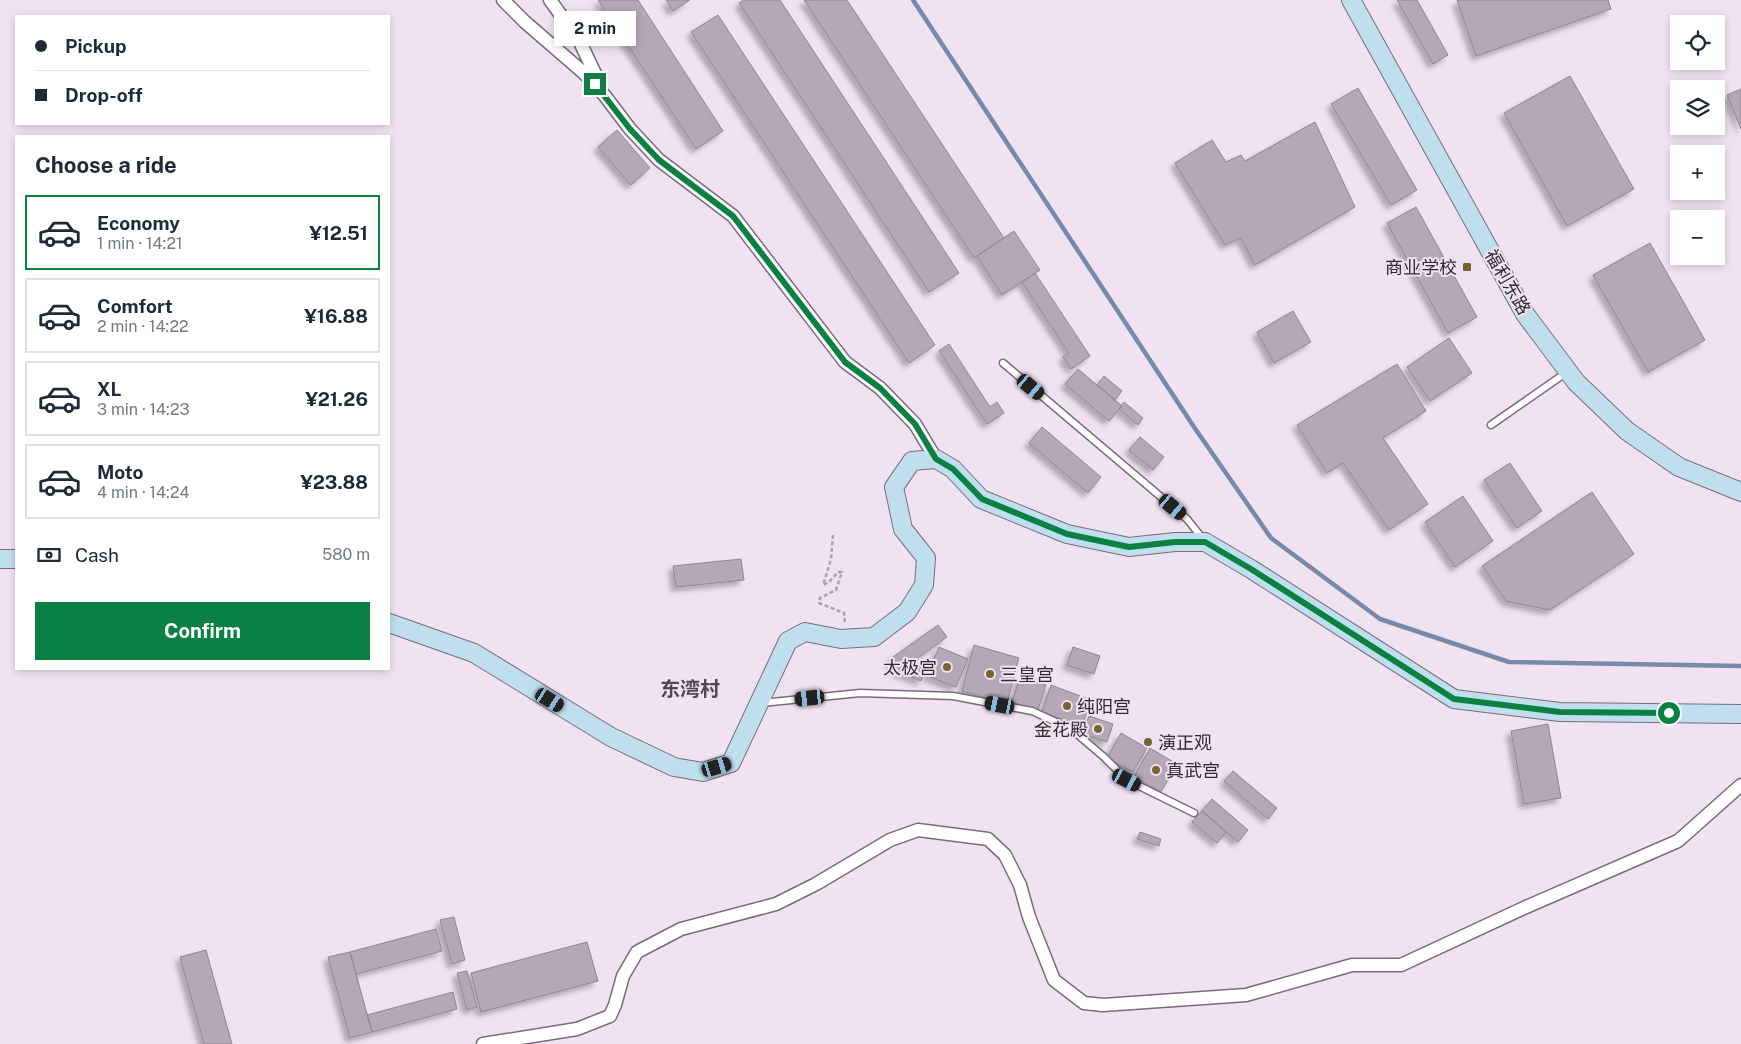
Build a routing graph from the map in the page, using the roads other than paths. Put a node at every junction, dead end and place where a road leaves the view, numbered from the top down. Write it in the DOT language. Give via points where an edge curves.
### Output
graph roads {
  1 [pos="503,0"];
  2 [pos="550,0"];
  3 [pos="1351,0"];
  4 [pos="605,96"];
  5 [pos="1003,363"];
  6 [pos="1568,372"];
  7 [pos="1491,425"];
  8 [pos="936,459"];
  9 [pos="1741,492"];
  10 [pos="1205,542"];
  11 [pos="0,559"];
  12 [pos="15,560"];
  13 [pos="390,623"];
  14 [pos="759,703"];
  15 [pos="1741,714"];
  16 [pos="1741,785"];
  17 [pos="1194,814"];
  18 [pos="483,1044"];
  1 -- 4 [label="street"];
  2 -- 4 [label="street" via="579,40"];
  3 -- 6 [label="main road, 福利东路" via="1525,314"];
  4 -- 8 [label="street" via="659,160 733,216 845,362 880,388 915,424"];
  5 -- 10 [label="lane" via="1188,519"];
  6 -- 7 [label="lane"];
  6 -- 9 [label="main road, 福利东路" via="1627,431 1679,466"];
  8 -- 10 [label="main road" via="953,469 982,499 1067,534 1129,547"];
  8 -- 14 [label="main road" via="912,461 894,487 903,528 926,558 924,585 907,612 874,637 841,639 805,632 788,641"];
  10 -- 15 [label="main road" via="1454,699 1560,712"];
  11 -- 12 [label="main road"];
  13 -- 14 [label="main road" via="474,653 611,737 674,767 703,772 732,763"];
  14 -- 17 [label="lane" via="860,693 953,696 1032,712 1071,729 1127,780"];
  16 -- 18 [label="street" via="1678,841 1401,965 1352,965 1246,995 1103,1005 1084,1003 1054,980 1020,885 1005,855 988,839 918,830 890,840 776,904 681,929 637,952 623,976 610,1016 577,1029"];
}
